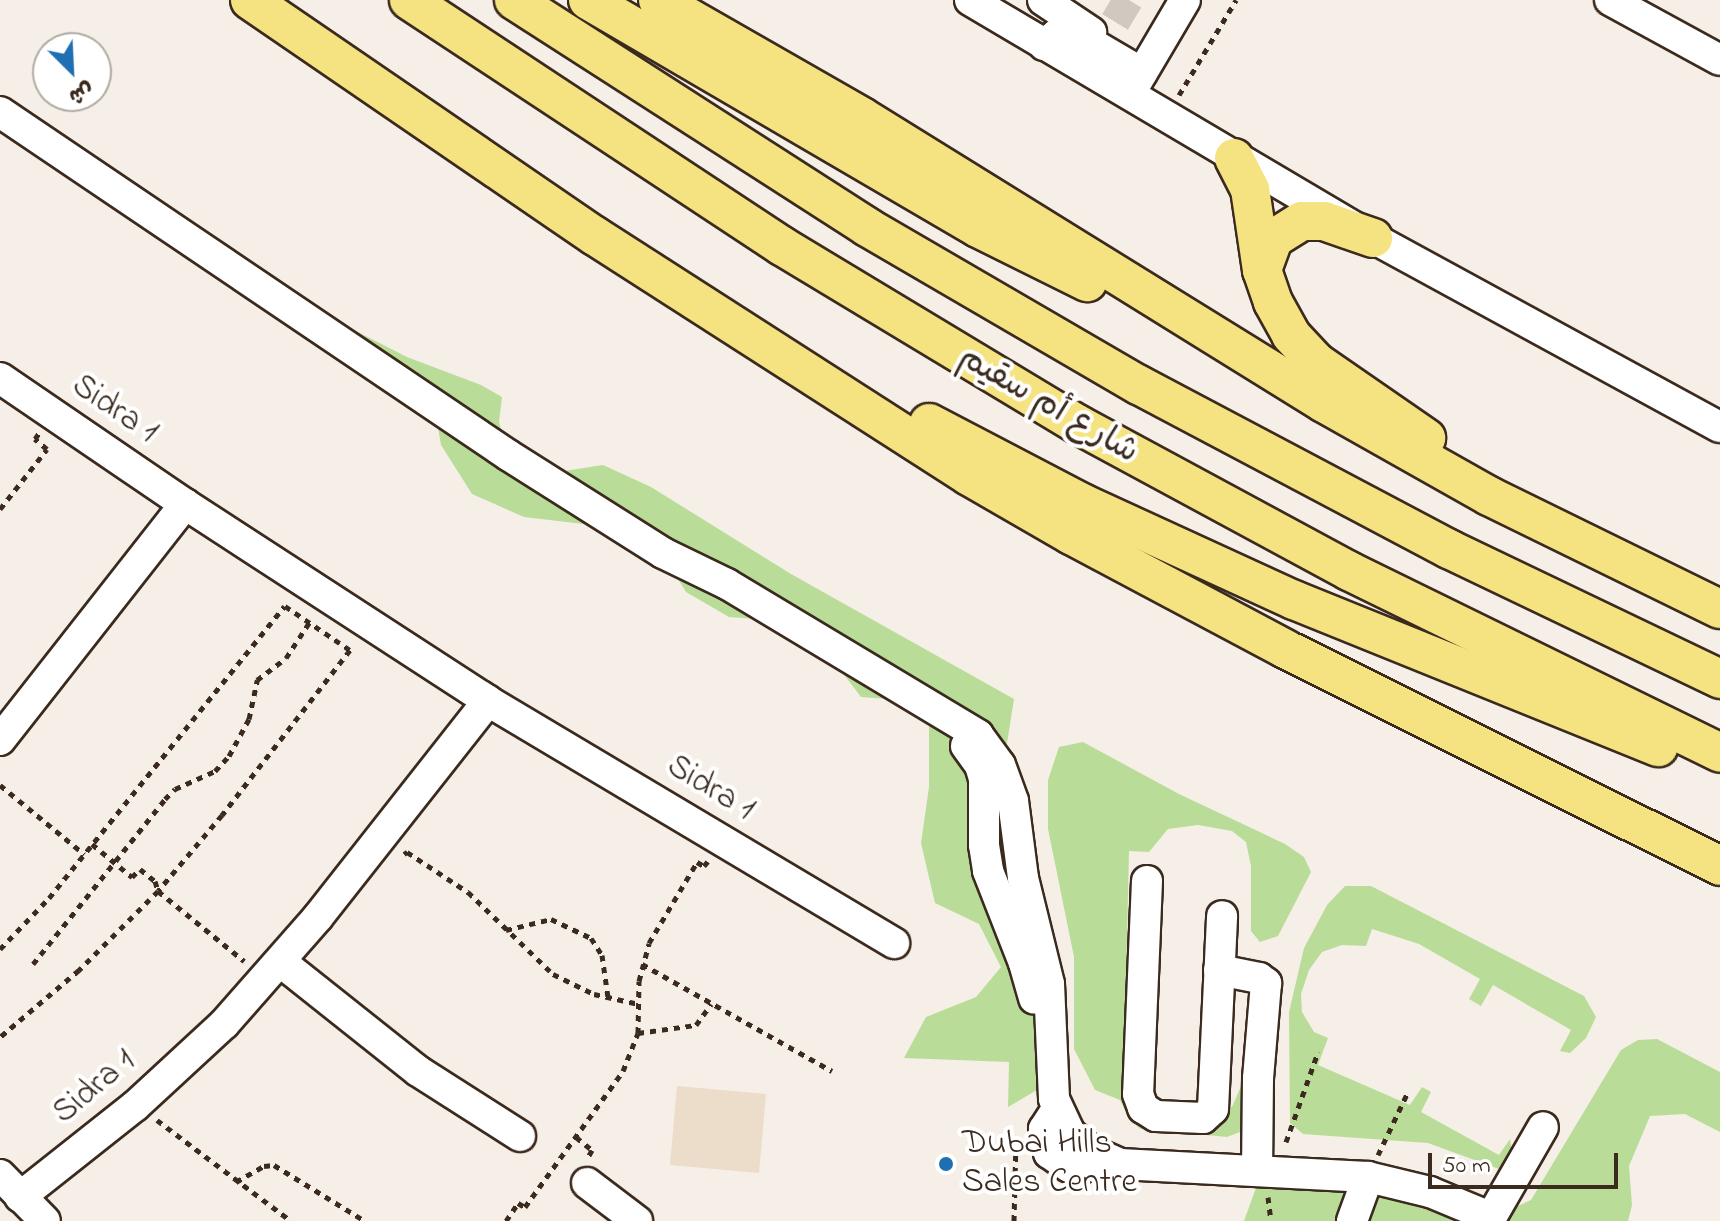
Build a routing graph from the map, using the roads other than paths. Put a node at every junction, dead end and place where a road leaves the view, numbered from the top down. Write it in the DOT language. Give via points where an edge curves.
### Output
graph roads {
  1 [pos="250,0"];
  2 [pos="409,0"];
  3 [pos="514,0"];
  4 [pos="588,0"];
  5 [pos="658,0"];
  6 [pos="1043,0"];
  7 [pos="1185,0"];
  8 [pos="1610,0"];
  9 [pos="973,1"];
  10 [pos="1105,36"];
  11 [pos="1044,45"];
  12 [pos="1720,60"];
  13 [pos="1136,84"];
  14 [pos="0,112"];
  15 [pos="1234,158"];
  16 [pos="1373,238"];
  17 [pos="1262,270"];
  18 [pos="1184,318"];
  19 [pos="770,351"];
  20 [pos="0,378"];
  21 [pos="1720,427"];
  22 [pos="1489,496"];
  23 [pos="185,504"];
  24 [pos="1720,609"];
  25 [pos="1720,679"];
  26 [pos="488,701"];
  27 [pos="0,740"];
  28 [pos="1720,753"];
  29 [pos="1720,769"];
  30 [pos="1720,866"];
  31 [pos="1147,881"];
  32 [pos="1222,916"];
  33 [pos="894,943"];
  34 [pos="273,970"];
  35 [pos="1219,970"];
  36 [pos="1543,1127"];
  37 [pos="520,1136"];
  38 [pos="1267,1171"];
  39 [pos="1368,1177"];
  40 [pos="587,1183"];
  41 [pos="10,1186"];
  42 [pos="1490,1219"];
  43 [pos="45,1221"];
  44 [pos="637,1221"];
  45 [pos="1352,1221"];
  1 -- 19 [label="main road"];
  2 -- 28 [label="main road, شارع أم سقيم" via="794,253 1079,425 1349,571"];
  3 -- 25 [label="main road, شارع أم سقيم" via="748,154 1125,377 1435,542"];
  4 -- 18 [label="main road" via="978,228 1079,278"];
  5 -- 18 [label="main road" via="875,125"];
  6 -- 10 [label="street"];
  7 -- 13 [label="street"];
  8 -- 12 [label="street"];
  9 -- 11 [label="street"];
  10 -- 11 [label="street" via="1064,31"];
  10 -- 13 [label="street"];
  11 -- 13 [label="street"];
  13 -- 15 [label="street" via="1165,117"];
  14 -- 38 [label="street" via="508,455 663,553 707,573 978,735 990,749 1013,801 1023,878 1045,959 1057,1109 1070,1133 1103,1158 1129,1165"];
  15 -- 16 [label="street"];
  15 -- 17 [label="main road" via="1250,189"];
  16 -- 17 [label="main road" via="1324,221 1302,221 1273,239"];
  16 -- 21 [label="street"];
  17 -- 22 [label="main road" via="1281,319 1303,349 1408,423"];
  18 -- 22 [label="main road"];
  19 -- 29 [label="main road" via="903,409 1082,503 1267,589 1530,698"];
  19 -- 30 [label="main road" via="969,476 1177,593"];
  20 -- 23 [label="street, Sidra 1"];
  22 -- 24 [label="main road"];
  23 -- 26 [label="street, Sidra 1"];
  23 -- 27 [label="street"];
  26 -- 33 [label="street, Sidra 1"];
  26 -- 34 [label="street, Sidra 1"];
  31 -- 35 [label="street" via="1138,1094 1149,1113 1203,1118 1213,1109"];
  32 -- 35 [label="street"];
  34 -- 37 [label="street"];
  34 -- 41 [label="street, Sidra 1" via="142,1101"];
  35 -- 38 [label="street" via="1266,983 1258,1078"];
  36 -- 42 [label="street"];
  38 -- 39 [label="street"];
  39 -- 42 [label="street" via="1430,1192"];
  39 -- 45 [label="street"];
  40 -- 44 [label="street"];
  41 -- 43 [label="street, Sidra 1"];
}
